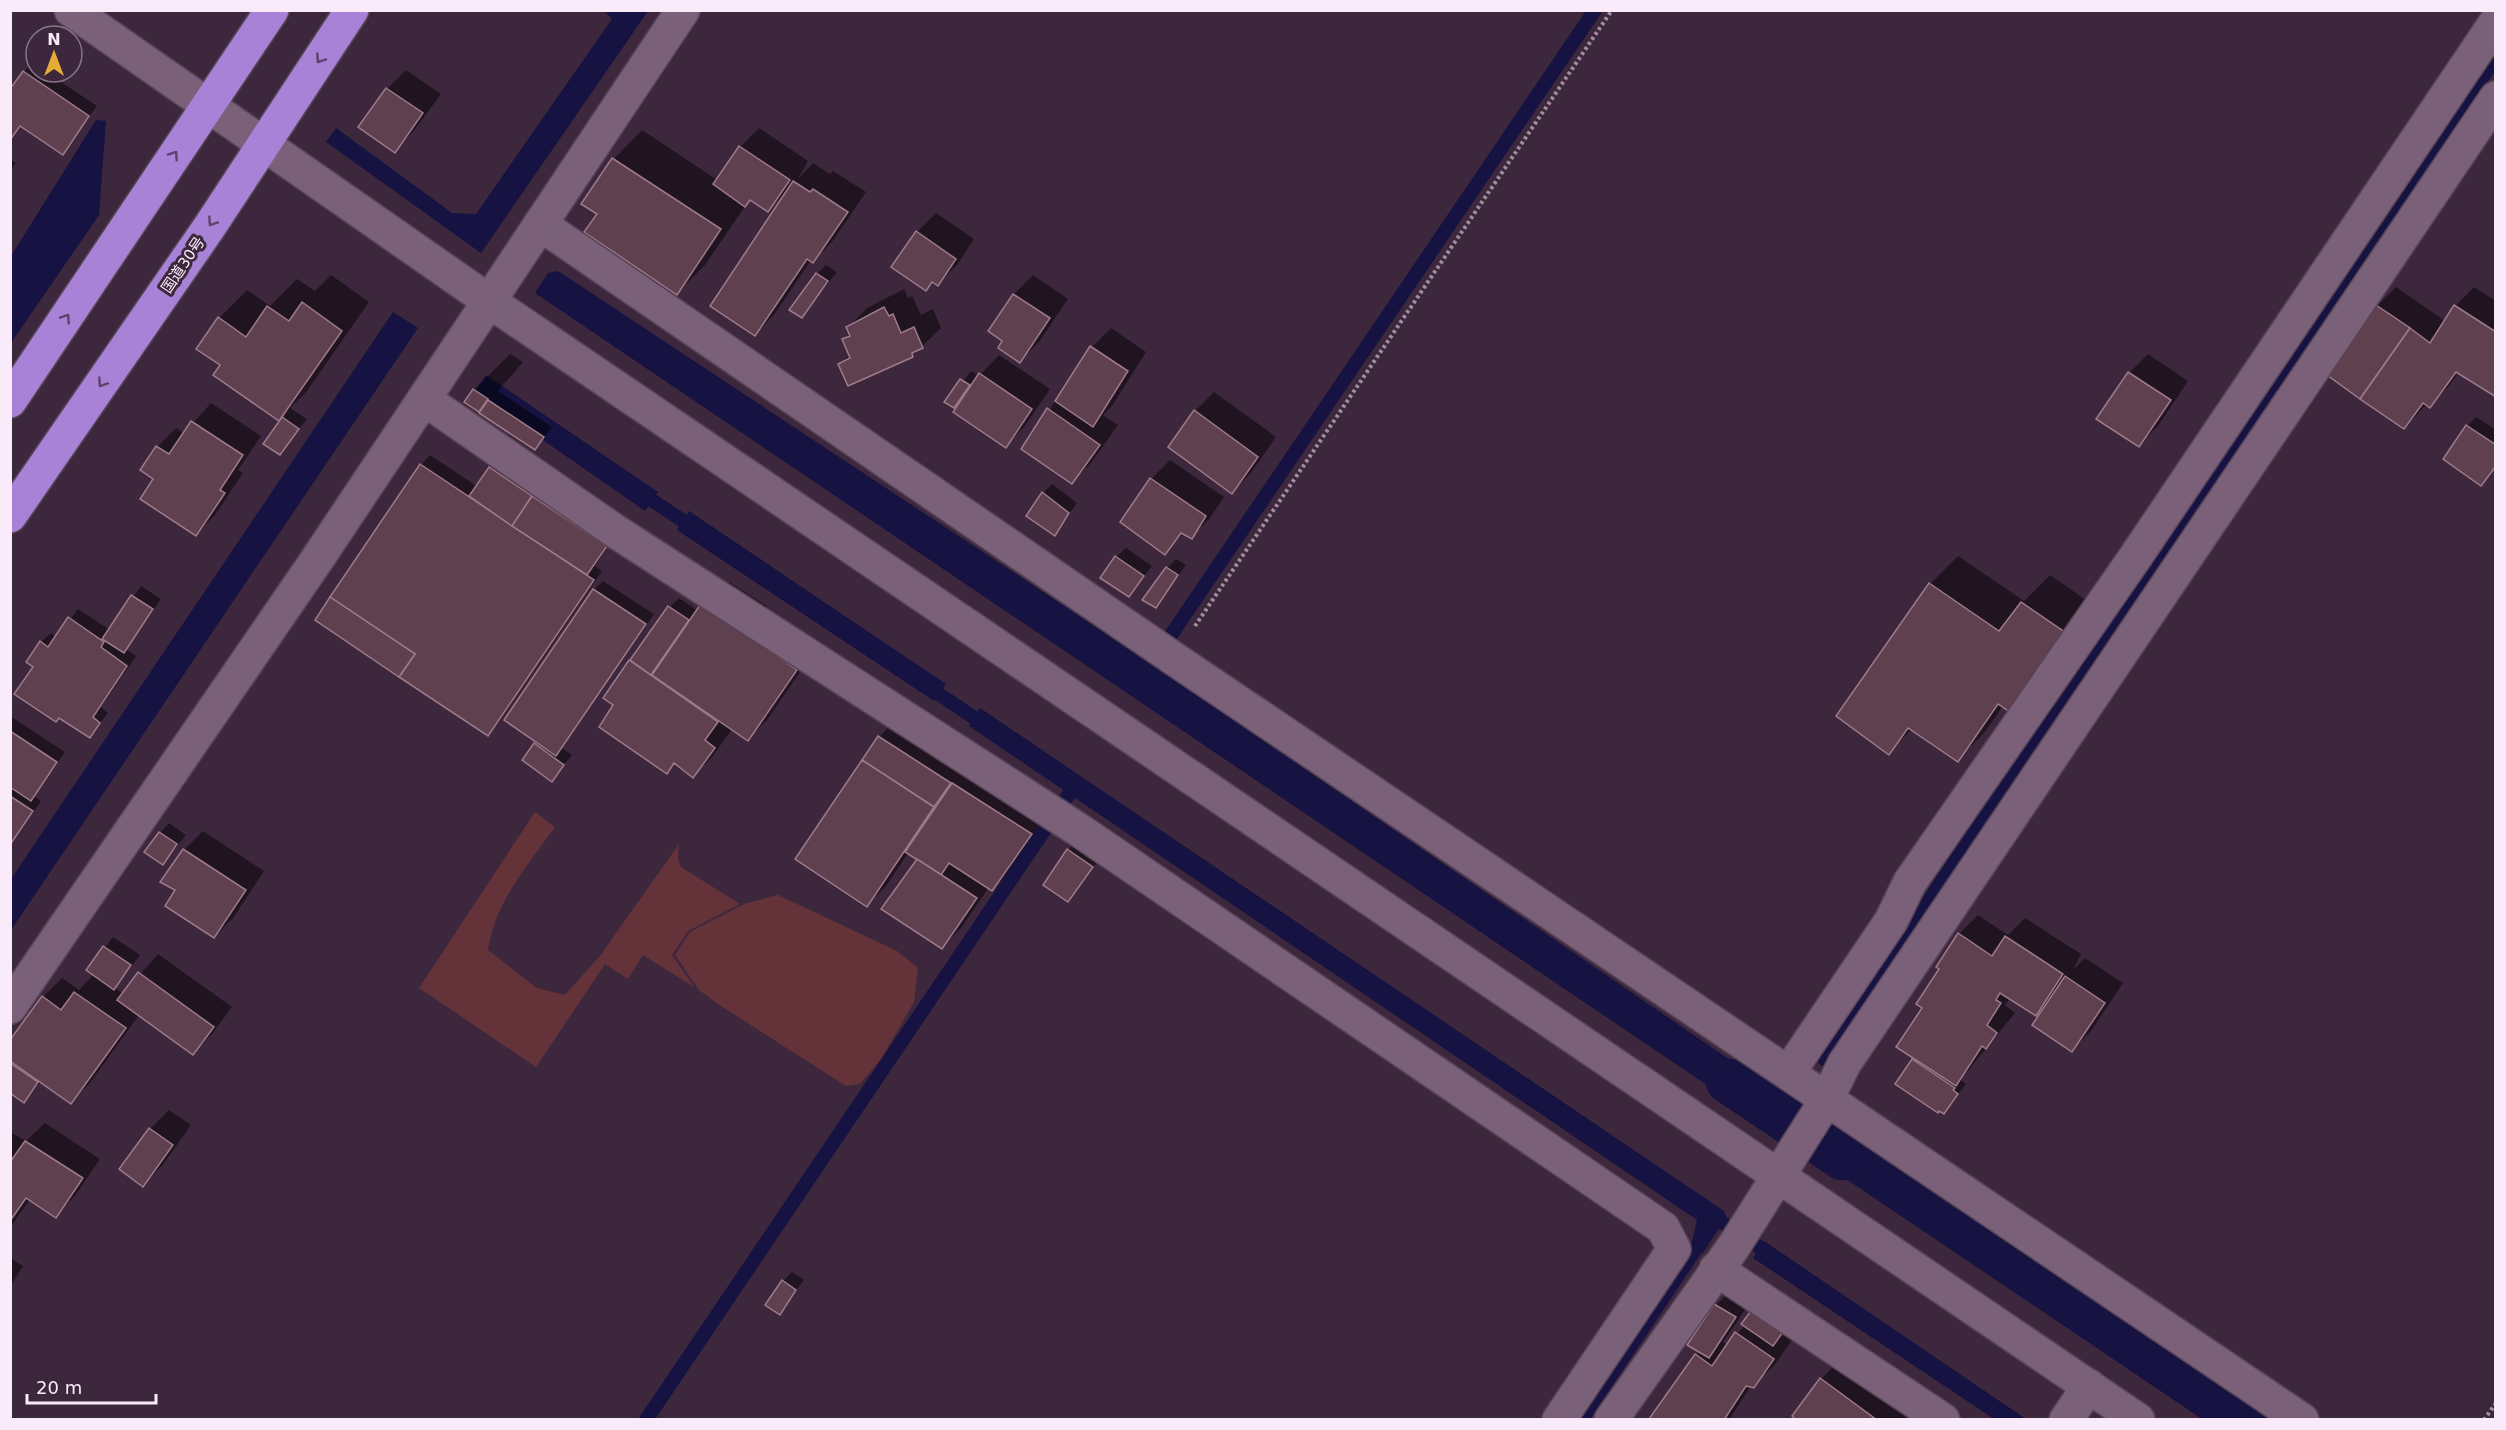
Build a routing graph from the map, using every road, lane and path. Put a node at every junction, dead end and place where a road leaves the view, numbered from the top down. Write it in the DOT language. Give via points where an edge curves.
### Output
graph roads {
  1 [pos="71,10"];
  2 [pos="272,10"];
  3 [pos="352,10"];
  4 [pos="683,10"];
  5 [pos="1612,10"];
  6 [pos="2496,22"];
  7 [pos="2496,99"];
  8 [pos="208,105"];
  9 [pos="264,143"];
  10 [pos="540,224"];
  11 [pos="489,301"];
  12 [pos="424,399"];
  13 [pos="10,401"];
  14 [pos="10,516"];
  15 [pos="1173,658"];
  16 [pos="2021,761"];
  17 [pos="10,1007"];
  18 [pos="1789,1072"];
  19 [pos="1823,1106"];
  20 [pos="1776,1176"];
  21 [pos="1709,1254"];
  22 [pos="2089,1386"];
  23 [pos="2496,1403"];
  24 [pos="1559,1419"];
  25 [pos="1611,1419"];
  26 [pos="1943,1419"];
  27 [pos="2066,1419"];
  28 [pos="2138,1419"];
  29 [pos="2302,1419"];
  30 [pos="2484,1419"];
  1 -- 8 [label="street"];
  2 -- 8 [label="highway"];
  3 -- 9 [label="highway, 国道30号, one-way"];
  4 -- 10 [label="street"];
  5 -- 15 [label="path"];
  6 -- 16 [label="street" via="2136,556"];
  7 -- 16 [label="street"];
  8 -- 9 [label="street"];
  13 -- 8 [label="highway, one-way"];
  9 -- 11 [label="street"];
  9 -- 14 [label="highway, 国道30号, one-way"];
  10 -- 11 [label="street"];
  10 -- 15 [label="street"];
  11 -- 12 [label="street"];
  11 -- 20 [label="street"];
  12 -- 17 [label="street"];
  12 -- 21 [label="street" via="615,531 1057,815 1663,1228"];
  15 -- 18 [label="street"];
  16 -- 18 [label="street" via="1910,882 1891,921"];
  16 -- 19 [label="street"];
  18 -- 19 [label="street"];
  19 -- 20 [label="street"];
  19 -- 29 [label="street"];
  20 -- 21 [label="street"];
  20 -- 22 [label="street"];
  21 -- 24 [label="street"];
  21 -- 25 [label="street"];
  21 -- 26 [label="street"];
  22 -- 27 [label="street"];
  22 -- 28 [label="street"];
  23 -- 30 [label="path"];
}
